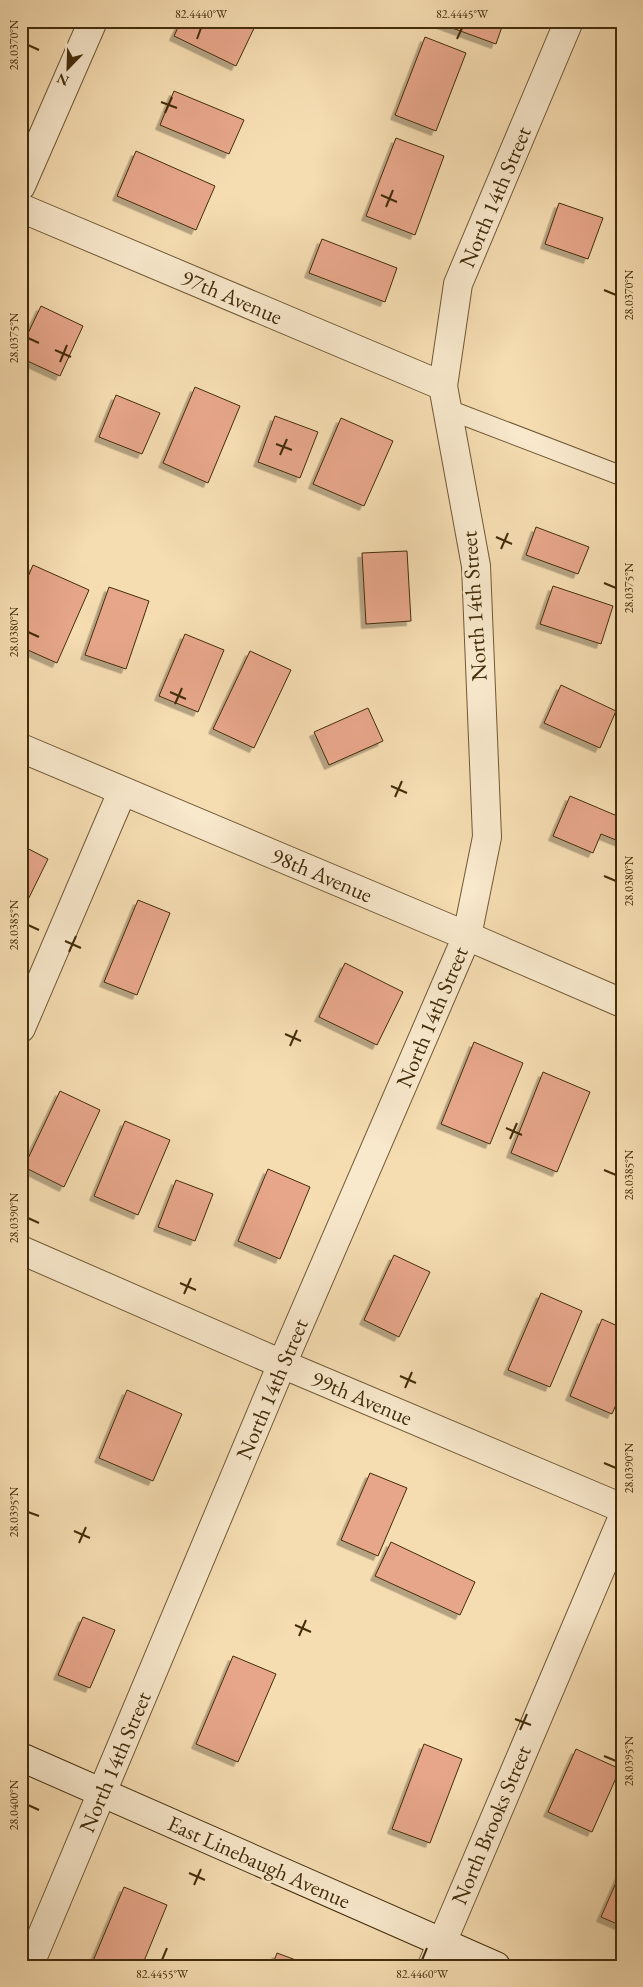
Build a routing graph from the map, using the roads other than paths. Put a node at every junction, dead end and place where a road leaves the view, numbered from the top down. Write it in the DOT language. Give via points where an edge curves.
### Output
graph roads {
  1 [pos="93,21"];
  2 [pos="569,21"];
  3 [pos="21,186"];
  4 [pos="21,208"];
  5 [pos="445,398"];
  6 [pos="622,476"];
  7 [pos="21,748"];
  8 [pos="122,792"];
  9 [pos="467,936"];
  10 [pos="622,1003"];
  11 [pos="21,1028"];
  12 [pos="21,1250"];
  13 [pos="282,1364"];
  14 [pos="622,1508"];
  15 [pos="622,1519"];
  16 [pos="21,1757"];
  17 [pos="103,1794"];
  18 [pos="437,1954"];
  19 [pos="29,1966"];
  20 [pos="496,1966"];
  1 -- 3 [label="street"];
  2 -- 5 [label="street, North 14th Street" via="458,284"];
  4 -- 5 [label="street, 97th Avenue"];
  5 -- 6 [label="lane"];
  5 -- 9 [label="street, North 14th Street" via="476,566 486,837"];
  7 -- 8 [label="street, 98th Avenue"];
  8 -- 9 [label="street, 98th Avenue"];
  8 -- 11 [label="street"];
  9 -- 10 [label="street, 98th Avenue"];
  9 -- 13 [label="street, North 14th Street"];
  12 -- 13 [label="street, 99th Avenue"];
  13 -- 14 [label="street, 99th Avenue"];
  13 -- 17 [label="street, North 14th Street"];
  15 -- 18 [label="street, North Brooks Street"];
  16 -- 17 [label="street, East Linebaugh Avenue"];
  17 -- 18 [label="street, East Linebaugh Avenue"];
  17 -- 19 [label="street, North 14th Street"];
  18 -- 20 [label="street, East Linebaugh Avenue"];
}
